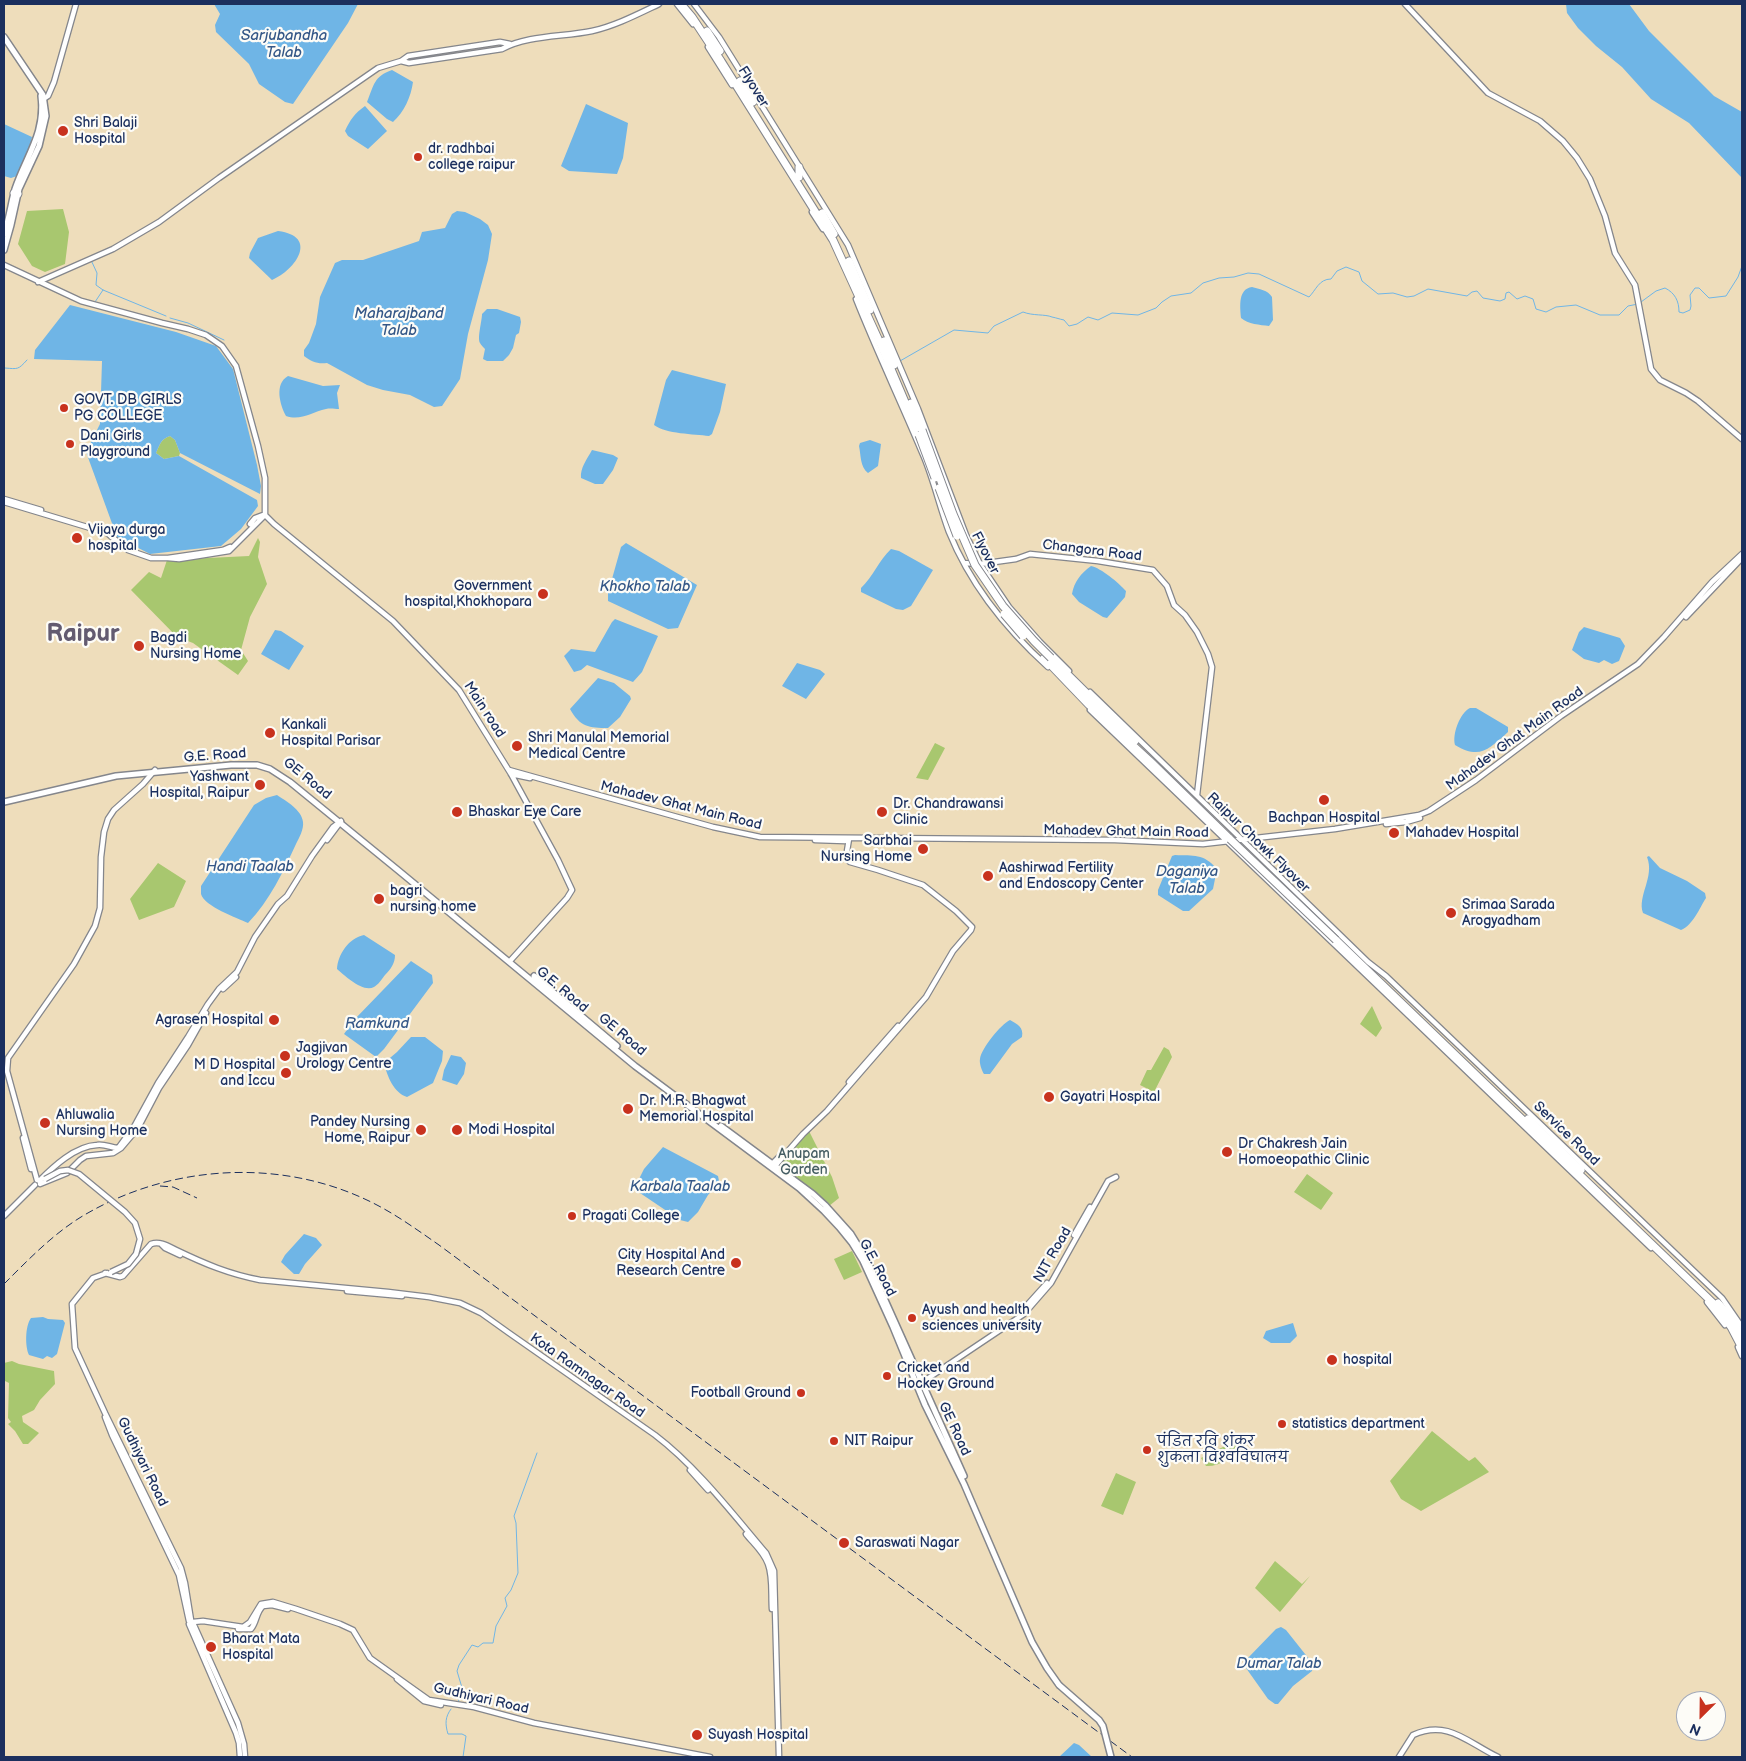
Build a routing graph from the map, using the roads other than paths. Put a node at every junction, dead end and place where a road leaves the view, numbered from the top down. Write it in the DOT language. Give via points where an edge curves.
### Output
graph roads {
  1 [pos="75,4"];
  2 [pos="659,4"];
  3 [pos="677,4"];
  4 [pos="681,4"];
  5 [pos="687,4"];
  6 [pos="694,4"];
  7 [pos="1405,4"];
  8 [pos="4,37"];
  9 [pos="4,42"];
  10 [pos="510,44"];
  11 [pos="408,56"];
  12 [pos="401,61"];
  13 [pos="410,63"];
  14 [pos="42,98"];
  15 [pos="781,151"];
  16 [pos="799,167"];
  17 [pos="798,182"];
  18 [pos="16,193"];
  19 [pos="4,234"];
  20 [pos="4,250"];
  21 [pos="4,266"];
  22 [pos="39,281"];
  23 [pos="920,419"];
  24 [pos="917,430"];
  25 [pos="1742,439"];
  26 [pos="4,500"];
  27 [pos="265,515"];
  28 [pos="1742,554"];
  29 [pos="1742,558"];
  30 [pos="964,563"];
  31 [pos="980,564"];
  32 [pos="1048,660"];
  33 [pos="1069,673"];
  34 [pos="1130,739"];
  35 [pos="154,771"];
  36 [pos="510,772"];
  37 [pos="1197,795"];
  38 [pos="4,801"];
  39 [pos="340,822"];
  40 [pos="847,840"];
  41 [pos="1244,841"];
  42 [pos="1228,844"];
  43 [pos="1337,939"];
  44 [pos="512,960"];
  45 [pos="1356,963"];
  46 [pos="1367,963"];
  47 [pos="5,1065"];
  48 [pos="772,1166"];
  49 [pos="1115,1176"];
  50 [pos="37,1183"];
  51 [pos="4,1214"];
  52 [pos="104,1273"];
  53 [pos="1714,1304"];
  54 [pos="1742,1327"];
  55 [pos="1742,1337"];
  56 [pos="1742,1348"];
  57 [pos="1742,1356"];
  58 [pos="919,1383"];
  59 [pos="272,1604"];
  60 [pos="191,1622"];
  61 [pos="240,1757"];
  62 [pos="245,1757"];
  63 [pos="693,1757"];
  64 [pos="710,1757"];
  65 [pos="778,1757"];
  66 [pos="1110,1757"];
  67 [pos="1399,1757"];
  68 [pos="1498,1757"];
  1 -- 14 [label="street" via="49,88"];
  1 -- 14 [label="street" via="51,91"];
  2 -- 10 [label="street" via="595,30"];
  3 -- 17 [label="street"];
  4 -- 15 [label="highway, Flyover"];
  5 -- 15 [label="highway, Flyover" via="715,42"];
  6 -- 16 [label="street" via="719,37"];
  7 -- 25 [label="street" via="1488,93 1540,121 1577,158 1590,179 1605,216 1615,254 1635,285 1649,364 1656,376 1698,401"];
  8 -- 14 [label="main road"];
  9 -- 14 [label="main road"];
  10 -- 11 [label="street" via="500,42"];
  10 -- 13 [label="street" via="502,49"];
  11 -- 12 [label="street"];
  11 -- 13 [label="street"];
  12 -- 13 [label="street"];
  12 -- 22 [label="street" via="373,71 140,234"];
  14 -- 18 [label="main road" via="46,116 41,138"];
  15 -- 17 [label="highway, Flyover"];
  16 -- 17 [label="highway"];
  16 -- 23 [label="street" via="848,245"];
  17 -- 23 [label="highway, Flyover" via="845,254"];
  17 -- 24 [label="highway" via="841,255"];
  18 -- 19 [label="main road"];
  18 -- 20 [label="main road"];
  21 -- 22 [label="street"];
  22 -- 27 [label="street" via="89,303 206,335 222,346 237,370 258,446 265,478"];
  23 -- 24 [label="highway, Flyover"];
  23 -- 31 [label="street"];
  24 -- 30 [label="street" via="950,532"];
  24 -- 32 [label="highway, Flyover, bridge" via="970,565 1012,625"];
  26 -- 27 [label="street" via="83,522 105,531 128,550 158,559 228,548 255,518"];
  27 -- 36 [label="street, Main road" via="393,621 446,676 459,690"];
  28 -- 41 [label="street" via="1639,662 1430,810 1377,823"];
  29 -- 41 [label="street, Mahadev Ghat Main Road" via="1639,666 1430,813 1406,822"];
  30 -- 31 [label="street, Changora Road"];
  30 -- 34 [label="street" via="986,598 1018,638"];
  31 -- 33 [label="street" via="1009,607"];
  31 -- 37 [label="street, Changora Road" via="1030,554 1153,570 1169,589 1174,605 1197,632 1212,667"];
  32 -- 33 [label="highway, Flyover"];
  32 -- 34 [label="highway" via="1089,705"];
  33 -- 34 [label="highway, Flyover"];
  34 -- 37 [label="street, Service Road"];
  34 -- 42 [label="street"];
  34 -- 43 [label="highway, Raipur Chowk Flyover, bridge"];
  35 -- 38 [label="main road, GE Road" via="116,773"];
  35 -- 39 [label="main road, GE Road" via="230,763 266,764 292,781"];
  35 -- 47 [label="street" via="108,819 101,857 100,908 96,926"];
  36 -- 40 [label="street, Mahadev Ghat Main Road" via="748,838"];
  36 -- 44 [label="street, Main road" via="572,890"];
  37 -- 41 [label="street, Service Road"];
  39 -- 44 [label="main road, GE Road"];
  39 -- 50 [label="street" via="257,937 239,973 210,1005 133,1135 118,1150 86,1156 67,1173"];
  39 -- 50 [label="street" via="333,827 255,937 236,972 208,1004 119,1147 97,1145 76,1152"];
  40 -- 42 [label="street, Mahadev Ghat Main Road"];
  40 -- 48 [label="street" via="844,857 848,863 922,887 969,930 944,960 924,995"];
  41 -- 42 [label="street, Mahadev Ghat Main Road"];
  41 -- 46 [label="street, Service Road"];
  42 -- 45 [label="street"];
  43 -- 45 [label="highway, Raipur Chowk Flyover"];
  43 -- 46 [label="highway, Raipur Chowk Flyover"];
  44 -- 48 [label="main road, GE Road" via="638,1064"];
  45 -- 53 [label="highway, Raipur Chowk Flyover"];
  46 -- 53 [label="highway, Raipur Chowk Flyover"];
  46 -- 54 [label="street, Service Road" via="1386,976 1722,1298"];
  47 -- 50 [label="street"];
  48 -- 58 [label="main road, G.E. Road" via="820,1206 852,1243"];
  49 -- 58 [label="street, NIT Road" via="1107,1180 1048,1281 1020,1313"];
  50 -- 51 [label="street"];
  50 -- 52 [label="street, bridge" via="60,1171 74,1172 135,1223 140,1239 136,1254 128,1264"];
  52 -- 60 [label="street, Gudhiyari Road" via="94,1278 72,1304 75,1348 181,1568"];
  52 -- 65 [label="street" via="123,1276 151,1244 160,1243 205,1264 260,1280 460,1302 655,1435 704,1481 759,1545 774,1571"];
  53 -- 55 [label="highway" via="1729,1315"];
  53 -- 56 [label="highway"];
  53 -- 57 [label="street"];
  58 -- 66 [label="main road, G.E. Road, bridge" via="1030,1637 1059,1685 1100,1720"];
  59 -- 60 [label="street" via="260,1604 250,1622 243,1627"];
  59 -- 63 [label="street, Gudhiyari Road" via="351,1632 368,1659 427,1702"];
  59 -- 64 [label="street, Gudhiyari Road" via="352,1630 370,1658 426,1699"];
  60 -- 61 [label="street" via="240,1743"];
  60 -- 62 [label="street" via="238,1724"];
  67 -- 68 [label="street" via="1413,1735 1433,1730 1447,1730"];
}
